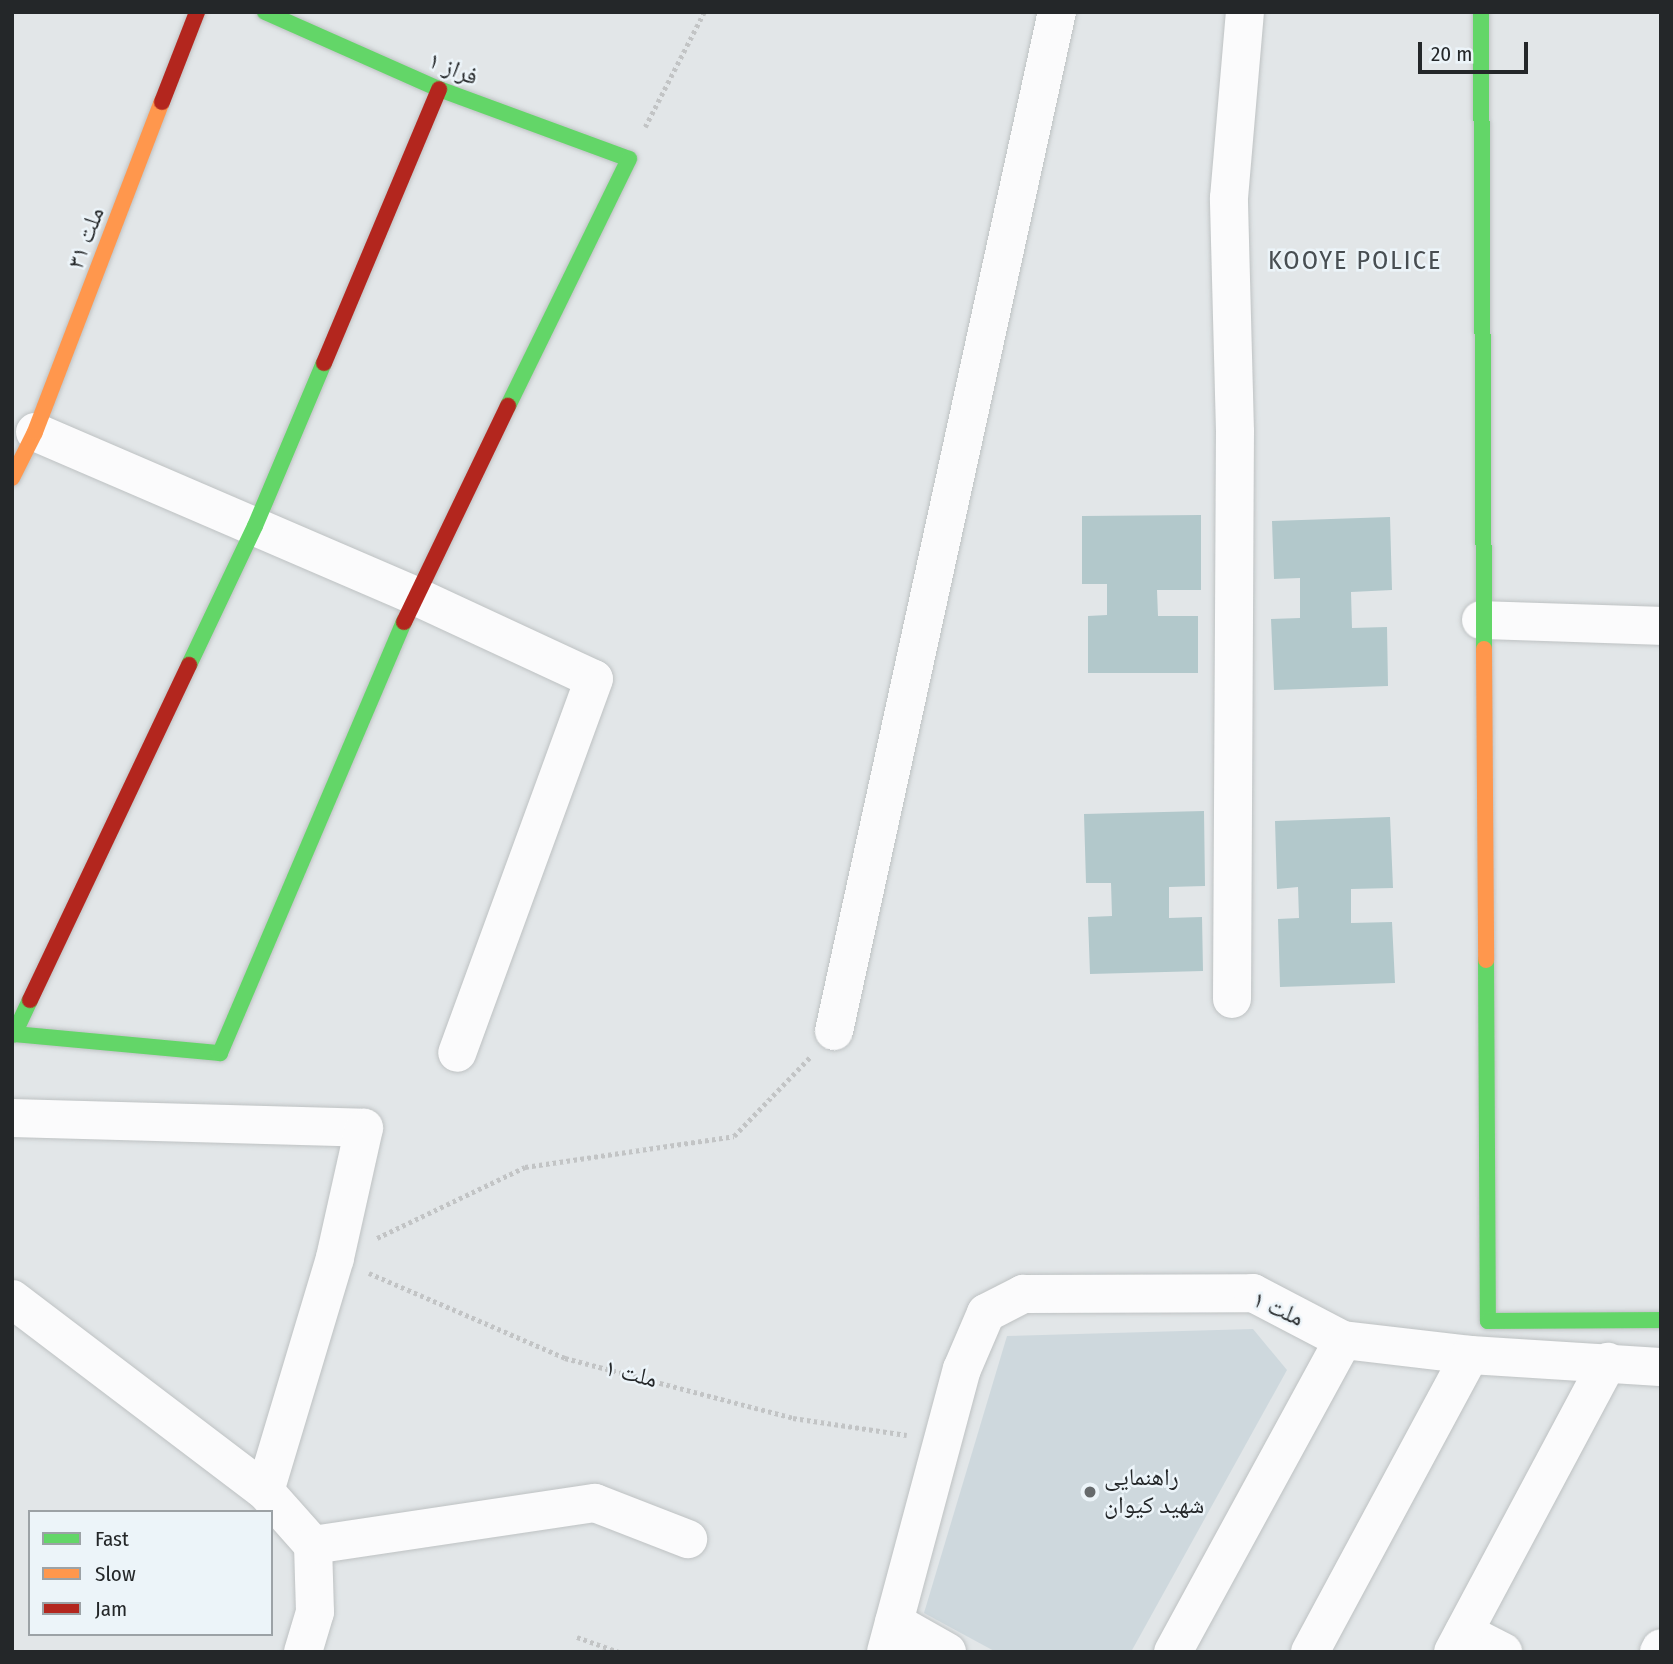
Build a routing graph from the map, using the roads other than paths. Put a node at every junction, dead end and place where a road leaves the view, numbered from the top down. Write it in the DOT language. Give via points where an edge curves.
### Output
graph roads {
  1 [pos="197,12"];
  2 [pos="265,12"];
  3 [pos="1057,12"];
  4 [pos="1245,12"];
  5 [pos="1481,12"];
  6 [pos="439,89"];
  7 [pos="35,432"];
  8 [pos="12,478"];
  9 [pos="255,526"];
  10 [pos="415,596"];
  11 [pos="1481,620"];
  12 [pos="1661,626"];
  13 [pos="1232,999"];
  14 [pos="834,1031"];
  15 [pos="457,1053"];
  16 [pos="12,1118"];
  17 [pos="12,1299"];
  18 [pos="1661,1320"];
  19 [pos="1343,1340"];
  20 [pos="1470,1355"];
  21 [pos="1608,1362"];
  22 [pos="1661,1367"];
  23 [pos="265,1490"];
  24 [pos="688,1539"];
  25 [pos="313,1545"];
  26 [pos="890,1637"];
  27 [pos="1458,1642"];
  28 [pos="303,1652"];
  29 [pos="947,1652"];
  30 [pos="1173,1652"];
  31 [pos="1310,1652"];
  32 [pos="1503,1652"];
  1 -- 7 [label="street, ملت ۳۱"];
  2 -- 6 [label="street, فراز ۱"];
  3 -- 14 [label="street"];
  4 -- 13 [label="street" via="1229,198 1235,432"];
  5 -- 11 [label="street"];
  6 -- 9 [label="street"];
  6 -- 10 [label="street, فراز ۱" via="628,159"];
  7 -- 8 [label="street, ملت ۳۱"];
  7 -- 9 [label="street"];
  9 -- 10 [label="street"];
  9 -- 10 [label="street" via="14,1034 220,1053"];
  10 -- 15 [label="street" via="594,679"];
  11 -- 12 [label="street"];
  11 -- 18 [label="street" via="1488,1321"];
  16 -- 23 [label="street" via="364,1128 335,1258"];
  17 -- 23 [label="street"];
  19 -- 20 [label="street, ملت ۱"];
  19 -- 26 [label="street, ملت ۱" via="1253,1293 1023,1294 986,1313 962,1368"];
  19 -- 30 [label="street"];
  20 -- 21 [label="street, ملت ۱"];
  20 -- 31 [label="street"];
  21 -- 22 [label="street, ملت ۱"];
  21 -- 27 [label="street"];
  23 -- 25 [label="street"];
  24 -- 25 [label="street" via="595,1503"];
  25 -- 28 [label="street" via="315,1612"];
  26 -- 29 [label="street"];
  27 -- 32 [label="street"];
}
